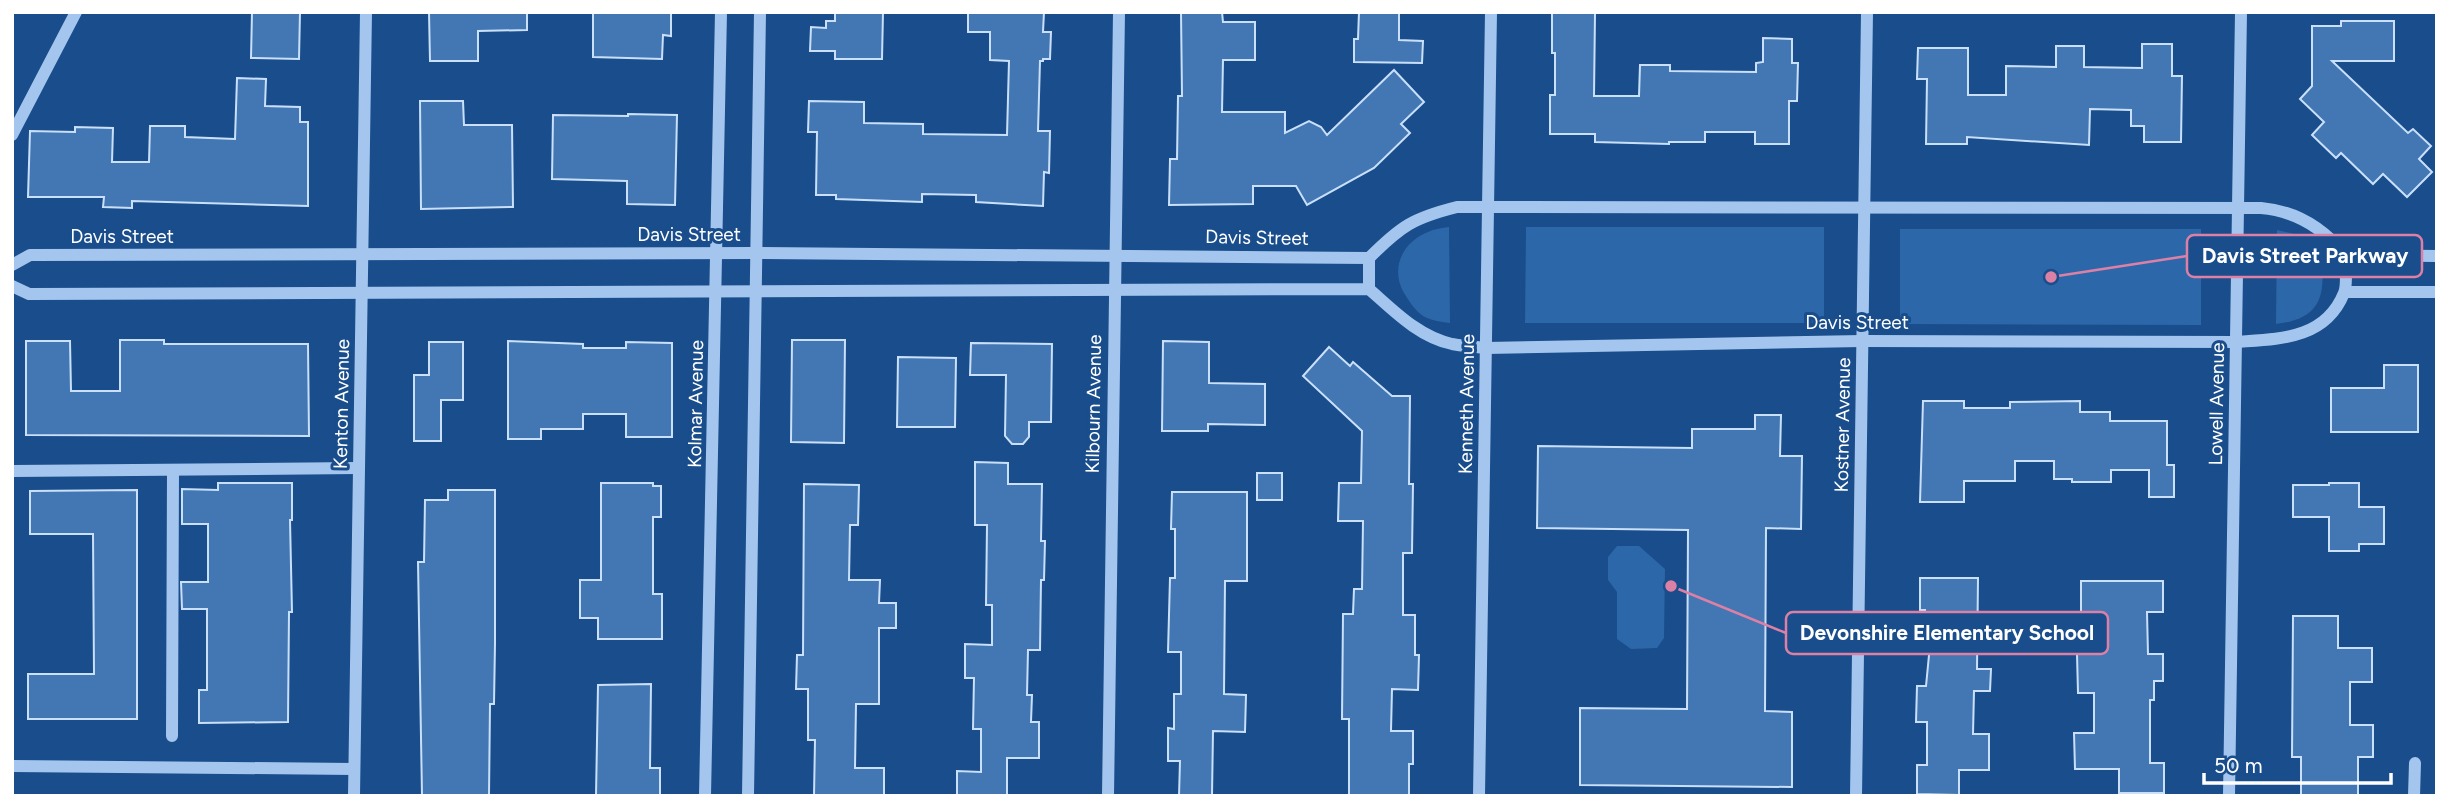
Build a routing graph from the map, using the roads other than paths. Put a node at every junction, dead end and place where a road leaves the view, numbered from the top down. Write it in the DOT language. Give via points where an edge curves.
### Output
graph roads {
  1 [pos="76,12"];
  2 [pos="366,12"];
  3 [pos="721,12"];
  4 [pos="760,12"];
  5 [pos="1119,12"];
  6 [pos="1491,12"];
  7 [pos="1867,12"];
  8 [pos="2241,12"];
  9 [pos="12,135"];
  10 [pos="1488,207"];
  11 [pos="1864,207"];
  12 [pos="2238,207"];
  13 [pos="757,253"];
  14 [pos="717,254"];
  15 [pos="1115,254"];
  16 [pos="362,255"];
  17 [pos="2346,255"];
  18 [pos="2437,256"];
  19 [pos="1369,258"];
  20 [pos="12,265"];
  21 [pos="12,286"];
  22 [pos="1114,289"];
  23 [pos="1369,289"];
  24 [pos="717,292"];
  25 [pos="756,292"];
  26 [pos="2345,292"];
  27 [pos="2437,292"];
  28 [pos="362,293"];
  29 [pos="1862,341"];
  30 [pos="2236,342"];
  31 [pos="1486,348"];
  32 [pos="358,468"];
  33 [pos="12,471"];
  34 [pos="173,471"];
  35 [pos="172,736"];
  36 [pos="2415,763"];
  37 [pos="12,766"];
  38 [pos="354,769"];
  39 [pos="354,796"];
  40 [pos="705,796"];
  41 [pos="748,796"];
  42 [pos="1108,796"];
  43 [pos="1479,796"];
  44 [pos="1856,796"];
  45 [pos="2229,796"];
  46 [pos="2414,796"];
  1 -- 9 [label="street"];
  2 -- 16 [label="street, Kenton Avenue"];
  3 -- 14 [label="street, Kolmar Avenue"];
  4 -- 13 [label="street"];
  5 -- 15 [label="street, Kilbourn Avenue"];
  6 -- 10 [label="street, Kenneth Avenue"];
  7 -- 11 [label="street, Kostner Avenue"];
  8 -- 12 [label="street, Lowell Avenue"];
  10 -- 11 [label="street"];
  10 -- 19 [label="street" via="1457,206 1424,215 1395,232"];
  10 -- 31 [label="street, Kenneth Avenue"];
  11 -- 12 [label="street"];
  11 -- 29 [label="street, Kostner Avenue"];
  12 -- 17 [label="street" via="2270,209 2301,219 2329,236"];
  12 -- 30 [label="street, Lowell Avenue"];
  13 -- 14 [label="street, Davis Street"];
  13 -- 15 [label="street, Davis Street"];
  13 -- 25 [label="street"];
  14 -- 16 [label="street, Davis Street"];
  14 -- 24 [label="street, Kolmar Avenue"];
  15 -- 19 [label="street, Davis Street"];
  15 -- 22 [label="street, Kilbourn Avenue"];
  16 -- 20 [label="street, Davis Street" via="30,255"];
  16 -- 28 [label="street, Kenton Avenue"];
  17 -- 18 [label="street"];
  17 -- 26 [label="street"];
  19 -- 23 [label="street"];
  21 -- 28 [label="street" via="29,294"];
  22 -- 23 [label="street"];
  22 -- 25 [label="street"];
  22 -- 42 [label="street, Kilbourn Avenue"];
  23 -- 31 [label="street, Davis Street" via="1427,335"];
  24 -- 25 [label="street"];
  24 -- 28 [label="street"];
  24 -- 40 [label="street, Kolmar Avenue"];
  25 -- 41 [label="street"];
  26 -- 27 [label="street"];
  26 -- 30 [label="street, Davis Street" via="2329,317 2307,333"];
  28 -- 32 [label="street, Kenton Avenue"];
  29 -- 30 [label="street, Davis Street"];
  29 -- 31 [label="street, Davis Street"];
  29 -- 44 [label="street, Kostner Avenue"];
  30 -- 45 [label="street, Lowell Avenue"];
  31 -- 43 [label="street, Kenneth Avenue"];
  32 -- 34 [label="street"];
  32 -- 38 [label="street, Kenton Avenue"];
  33 -- 34 [label="street"];
  34 -- 35 [label="street"];
  36 -- 46 [label="street"];
  37 -- 38 [label="street"];
  38 -- 39 [label="street, Kenton Avenue"];
}
